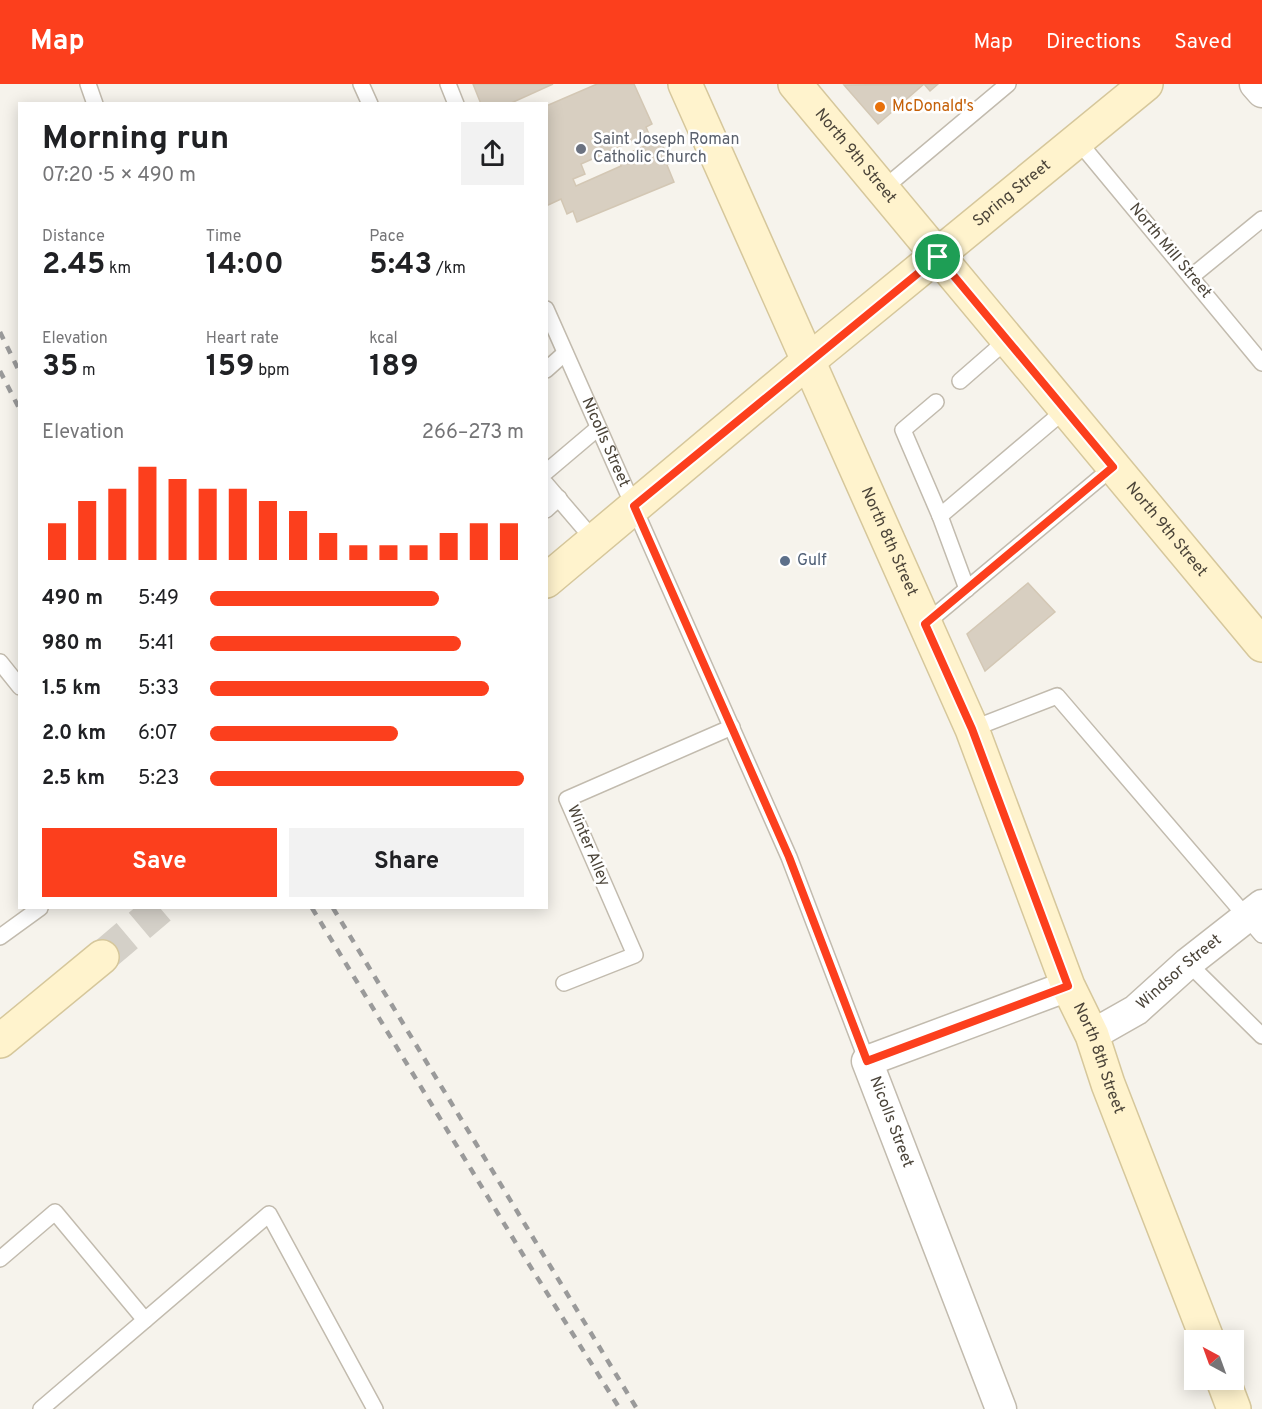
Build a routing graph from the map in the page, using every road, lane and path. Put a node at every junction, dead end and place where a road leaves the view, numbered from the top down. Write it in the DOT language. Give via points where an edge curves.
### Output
graph roads {
  1 [pos="88,84"];
  2 [pos="361,84"];
  3 [pos="448,84"];
  4 [pos="685,84"];
  5 [pos="1008,84"];
  6 [pos="1146,84"];
  7 [pos="1256,84"];
  8 [pos="802,86"];
  9 [pos="1262,92"];
  10 [pos="94,102"];
  11 [pos="369,102"];
  12 [pos="455,102"];
  13 [pos="1078,141"];
  14 [pos="883,189"];
  15 [pos="1262,219"];
  16 [pos="938,257"];
  17 [pos="1191,278"];
  18 [pos="548,314"];
  19 [pos="1007,340"];
  20 [pos="565,353"];
  21 [pos="807,362"];
  22 [pos="1262,363"];
  23 [pos="548,368"];
  24 [pos="960,381"];
  25 [pos="936,402"];
  26 [pos="1065,410"];
  27 [pos="598,428"];
  28 [pos="1113,467"];
  29 [pos="548,470"];
  30 [pos="548,485"];
  31 [pos="559,498"];
  32 [pos="634,506"];
  33 [pos="548,508"];
  34 [pos="940,516"];
  35 [pos="594,540"];
  36 [pos="548,579"];
  37 [pos="967,590"];
  38 [pos="925,624"];
  39 [pos="1262,645"];
  40 [pos="0,662"];
  41 [pos="18,684"];
  42 [pos="732,727"];
  43 [pos="972,729"];
  44 [pos="39,909"];
  45 [pos="1257,919"];
  46 [pos="0,937"];
  47 [pos="102,957"];
  48 [pos="1188,963"];
  49 [pos="564,983"];
  50 [pos="1068,986"];
  51 [pos="1092,1035"];
  52 [pos="1262,1036"];
  53 [pos="0,1041"];
  54 [pos="867,1061"];
  55 [pos="0,1259"];
  56 [pos="145,1320"];
  57 [pos="1204,1330"];
  58 [pos="1227,1390"];
  59 [pos="41,1409"];
  60 [pos="375,1409"];
  61 [pos="1001,1409"];
  62 [pos="1234,1409"];
  1 -- 10 [label="lane"];
  2 -- 11 [label="lane"];
  3 -- 12 [label="lane"];
  4 -- 21 [label="main road, North 8th Street"];
  5 -- 14 [label="lane"];
  6 -- 13 [label="main road, Spring Street"];
  7 -- 9 [label="street"];
  8 -- 14 [label="main road, North 9th Street"];
  13 -- 16 [label="main road, Spring Street"];
  13 -- 17 [label="lane, North Mill Street"];
  14 -- 16 [label="main road, North 9th Street"];
  15 -- 17 [label="lane"];
  16 -- 19 [label="main road, North 9th Street"];
  16 -- 21 [label="main road, Spring Street"];
  17 -- 22 [label="lane, North Mill Street"];
  18 -- 20 [label="lane, Nicolls Street"];
  19 -- 24 [label="lane"];
  19 -- 26 [label="main road, North 9th Street"];
  20 -- 23 [label="lane"];
  20 -- 27 [label="lane, Nicolls Street"];
  21 -- 32 [label="main road, Spring Street"];
  21 -- 38 [label="main road, North 8th Street"];
  25 -- 34 [label="lane" via="903,430"];
  26 -- 28 [label="main road, North 9th Street"];
  26 -- 34 [label="lane"];
  27 -- 29 [label="lane"];
  27 -- 32 [label="lane, Nicolls Street"];
  28 -- 37 [label="lane"];
  28 -- 39 [label="main road, North 9th Street"];
  30 -- 31 [label="lane"];
  31 -- 33 [label="lane"];
  31 -- 35 [label="lane"];
  32 -- 35 [label="main road, Spring Street"];
  32 -- 42 [label="lane, Nicolls Street"];
  34 -- 37 [label="lane"];
  35 -- 36 [label="main road, Spring Street"];
  37 -- 38 [label="lane"];
  38 -- 43 [label="main road, North 8th Street"];
  40 -- 41 [label="lane"];
  42 -- 49 [label="lane, Winter Alley" via="567,799 635,955"];
  42 -- 54 [label="lane, Nicolls Street" via="789,857"];
  43 -- 45 [label="lane" via="1057,696"];
  43 -- 50 [label="main road, North 8th Street"];
  44 -- 46 [label="lane"];
  45 -- 48 [label="street, Windsor Street"];
  47 -- 53 [label="main road"];
  48 -- 51 [label="street, Windsor Street" via="1136,1010"];
  48 -- 52 [label="lane"];
  50 -- 51 [label="main road, North 8th Street"];
  50 -- 54 [label="street"];
  51 -- 57 [label="main road, North 8th Street"];
  54 -- 61 [label="street, Nicolls Street"];
  55 -- 56 [label="lane" via="56,1212"];
  56 -- 59 [label="lane"];
  56 -- 60 [label="lane" via="269,1214"];
  58 -- 62 [label="main road"];
}
